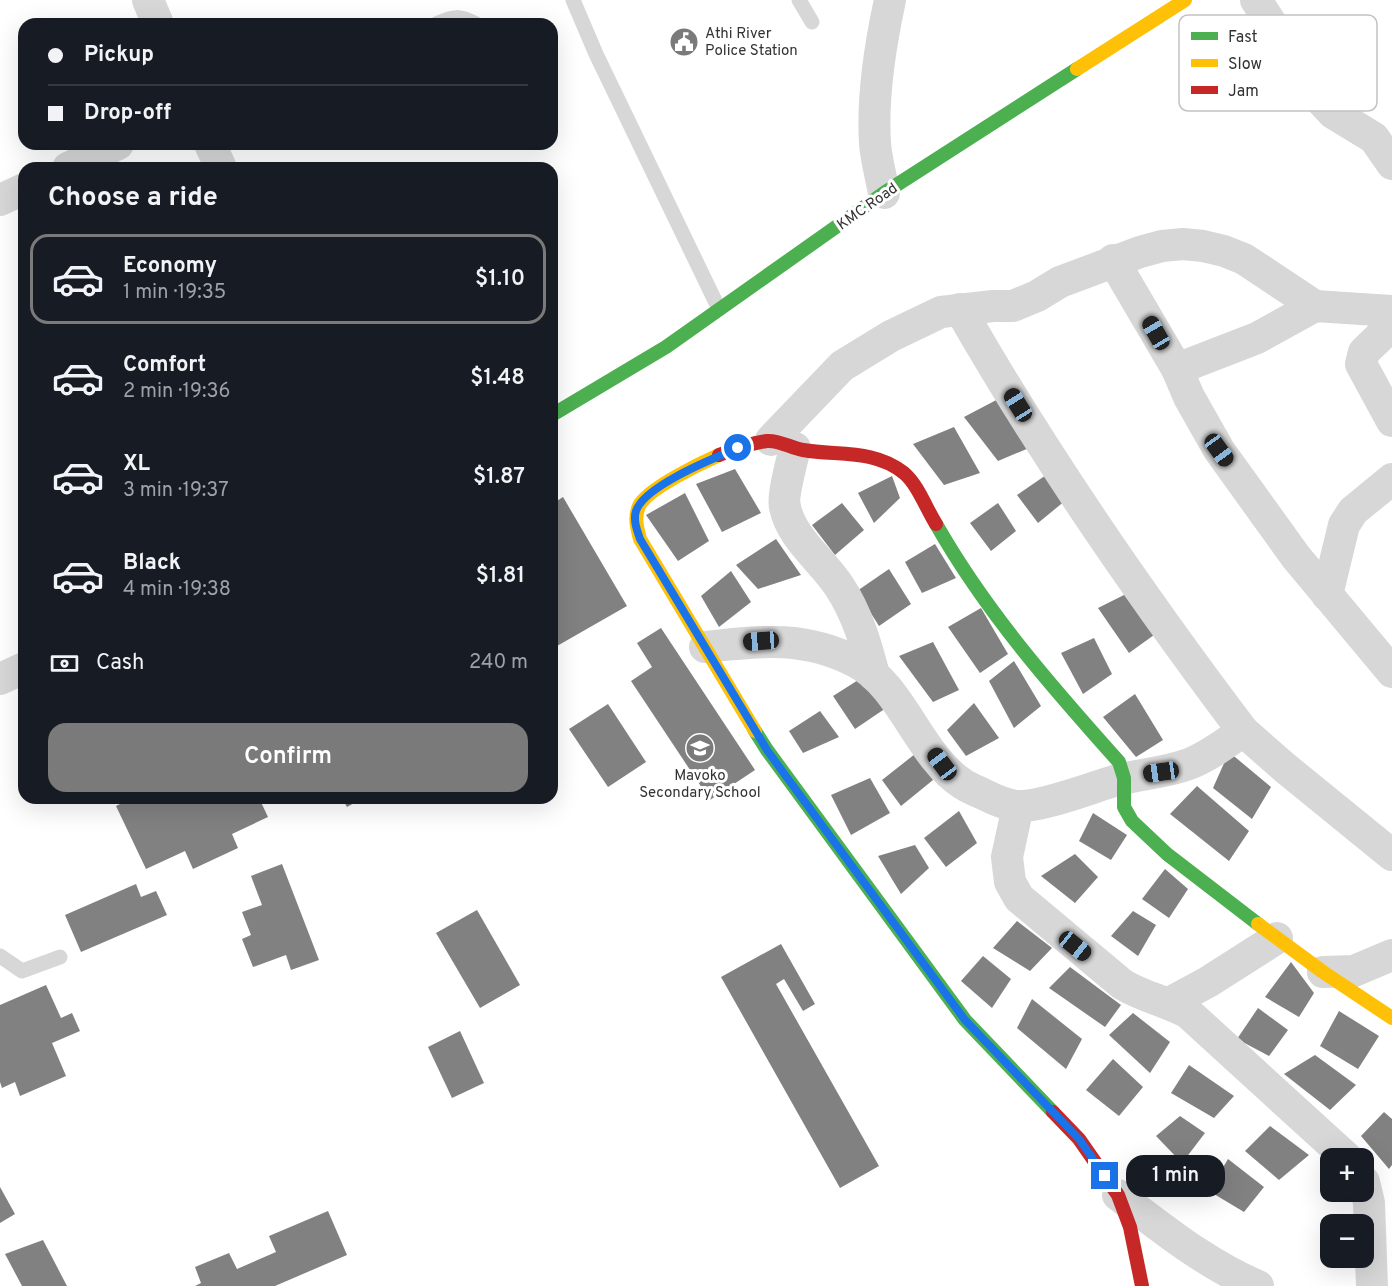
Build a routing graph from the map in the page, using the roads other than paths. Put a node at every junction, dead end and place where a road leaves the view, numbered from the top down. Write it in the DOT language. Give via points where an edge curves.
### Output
graph roads {
  1 [pos="148,0"];
  2 [pos="573,0"];
  3 [pos="799,0"];
  4 [pos="890,0"];
  5 [pos="1185,0"];
  6 [pos="1256,0"];
  7 [pos="1266,15"];
  8 [pos="156,18"];
  9 [pos="812,21"];
  10 [pos="1331,111"];
  11 [pos="106,150"];
  12 [pos="80,162"];
  13 [pos="1392,164"];
  14 [pos="18,192"];
  15 [pos="884,193"];
  16 [pos="0,201"];
  17 [pos="1113,260"];
  18 [pos="1315,306"];
  19 [pos="719,309"];
  20 [pos="960,309"];
  21 [pos="1392,311"];
  22 [pos="1392,325"];
  23 [pos="1177,369"];
  24 [pos="558,411"];
  25 [pos="1392,421"];
  26 [pos="783,444"];
  27 [pos="1392,479"];
  28 [pos="1327,595"];
  29 [pos="705,647"];
  30 [pos="18,671"];
  31 [pos="1392,672"];
  32 [pos="874,675"];
  33 [pos="0,679"];
  34 [pos="1243,731"];
  35 [pos="1124,778"];
  36 [pos="1017,806"];
  37 [pos="1392,855"];
  38 [pos="1277,938"];
  39 [pos="1392,955"];
  40 [pos="0,956"];
  41 [pos="60,957"];
  42 [pos="1323,972"];
  43 [pos="1169,1003"];
  44 [pos="1392,1018"];
  45 [pos="1336,1148"];
  46 [pos="1118,1195"];
  47 [pos="1369,1202"];
  48 [pos="1142,1286"];
  49 [pos="1258,1286"];
  50 [pos="1372,1286"];
  1 -- 8 [label="street"];
  2 -- 19 [label="lane"];
  3 -- 9 [label="lane"];
  4 -- 15 [label="street" via="876,93 875,142"];
  5 -- 15 [label="street, KMC Road"];
  6 -- 7 [label="street"];
  10 -- 13 [label="street" via="1374,138"];
  11 -- 12 [label="street"];
  14 -- 16 [label="street"];
  15 -- 19 [label="street, KMC Road"];
  17 -- 18 [label="street" via="1162,246 1203,246 1244,259"];
  17 -- 20 [label="street" via="1013,306"];
  17 -- 23 [label="street"];
  18 -- 21 [label="street"];
  18 -- 23 [label="street" via="1257,338"];
  19 -- 24 [label="street, KMC Road" via="666,347"];
  20 -- 26 [label="street" via="941,312 891,336 842,366"];
  20 -- 34 [label="street" via="1055,465"];
  22 -- 25 [label="street" via="1364,352 1361,364"];
  23 -- 28 [label="street" via="1219,450"];
  26 -- 29 [label="street" via="738,448 700,463 648,495 635,514 640,539"];
  26 -- 32 [label="street" via="784,505 790,522 849,603"];
  26 -- 35 [label="street" via="884,459 908,476 971,583 1043,677 1119,762"];
  27 -- 28 [label="street" via="1353,511 1344,525"];
  28 -- 31 [label="street"];
  29 -- 32 [label="street" via="776,640 832,652"];
  29 -- 46 [label="street" via="767,750 965,1020 1079,1139"];
  30 -- 33 [label="street"];
  32 -- 36 [label="street" via="962,784"];
  34 -- 35 [label="street" via="1216,751 1188,764"];
  34 -- 37 [label="street"];
  35 -- 36 [label="street" via="1043,803"];
  35 -- 38 [label="street" via="1124,807 1132,821 1167,854"];
  36 -- 43 [label="street" via="1007,857 1010,882 1019,898 1122,984 1154,1001"];
  38 -- 42 [label="street"];
  38 -- 43 [label="street"];
  39 -- 42 [label="street" via="1354,971"];
  40 -- 41 [label="lane" via="22,971"];
  42 -- 44 [label="street"];
  43 -- 45 [label="street" via="1206,1028"];
  46 -- 48 [label="street" via="1130,1227"];
  46 -- 49 [label="street" via="1173,1236 1238,1278"];
  47 -- 50 [label="street"];
}
